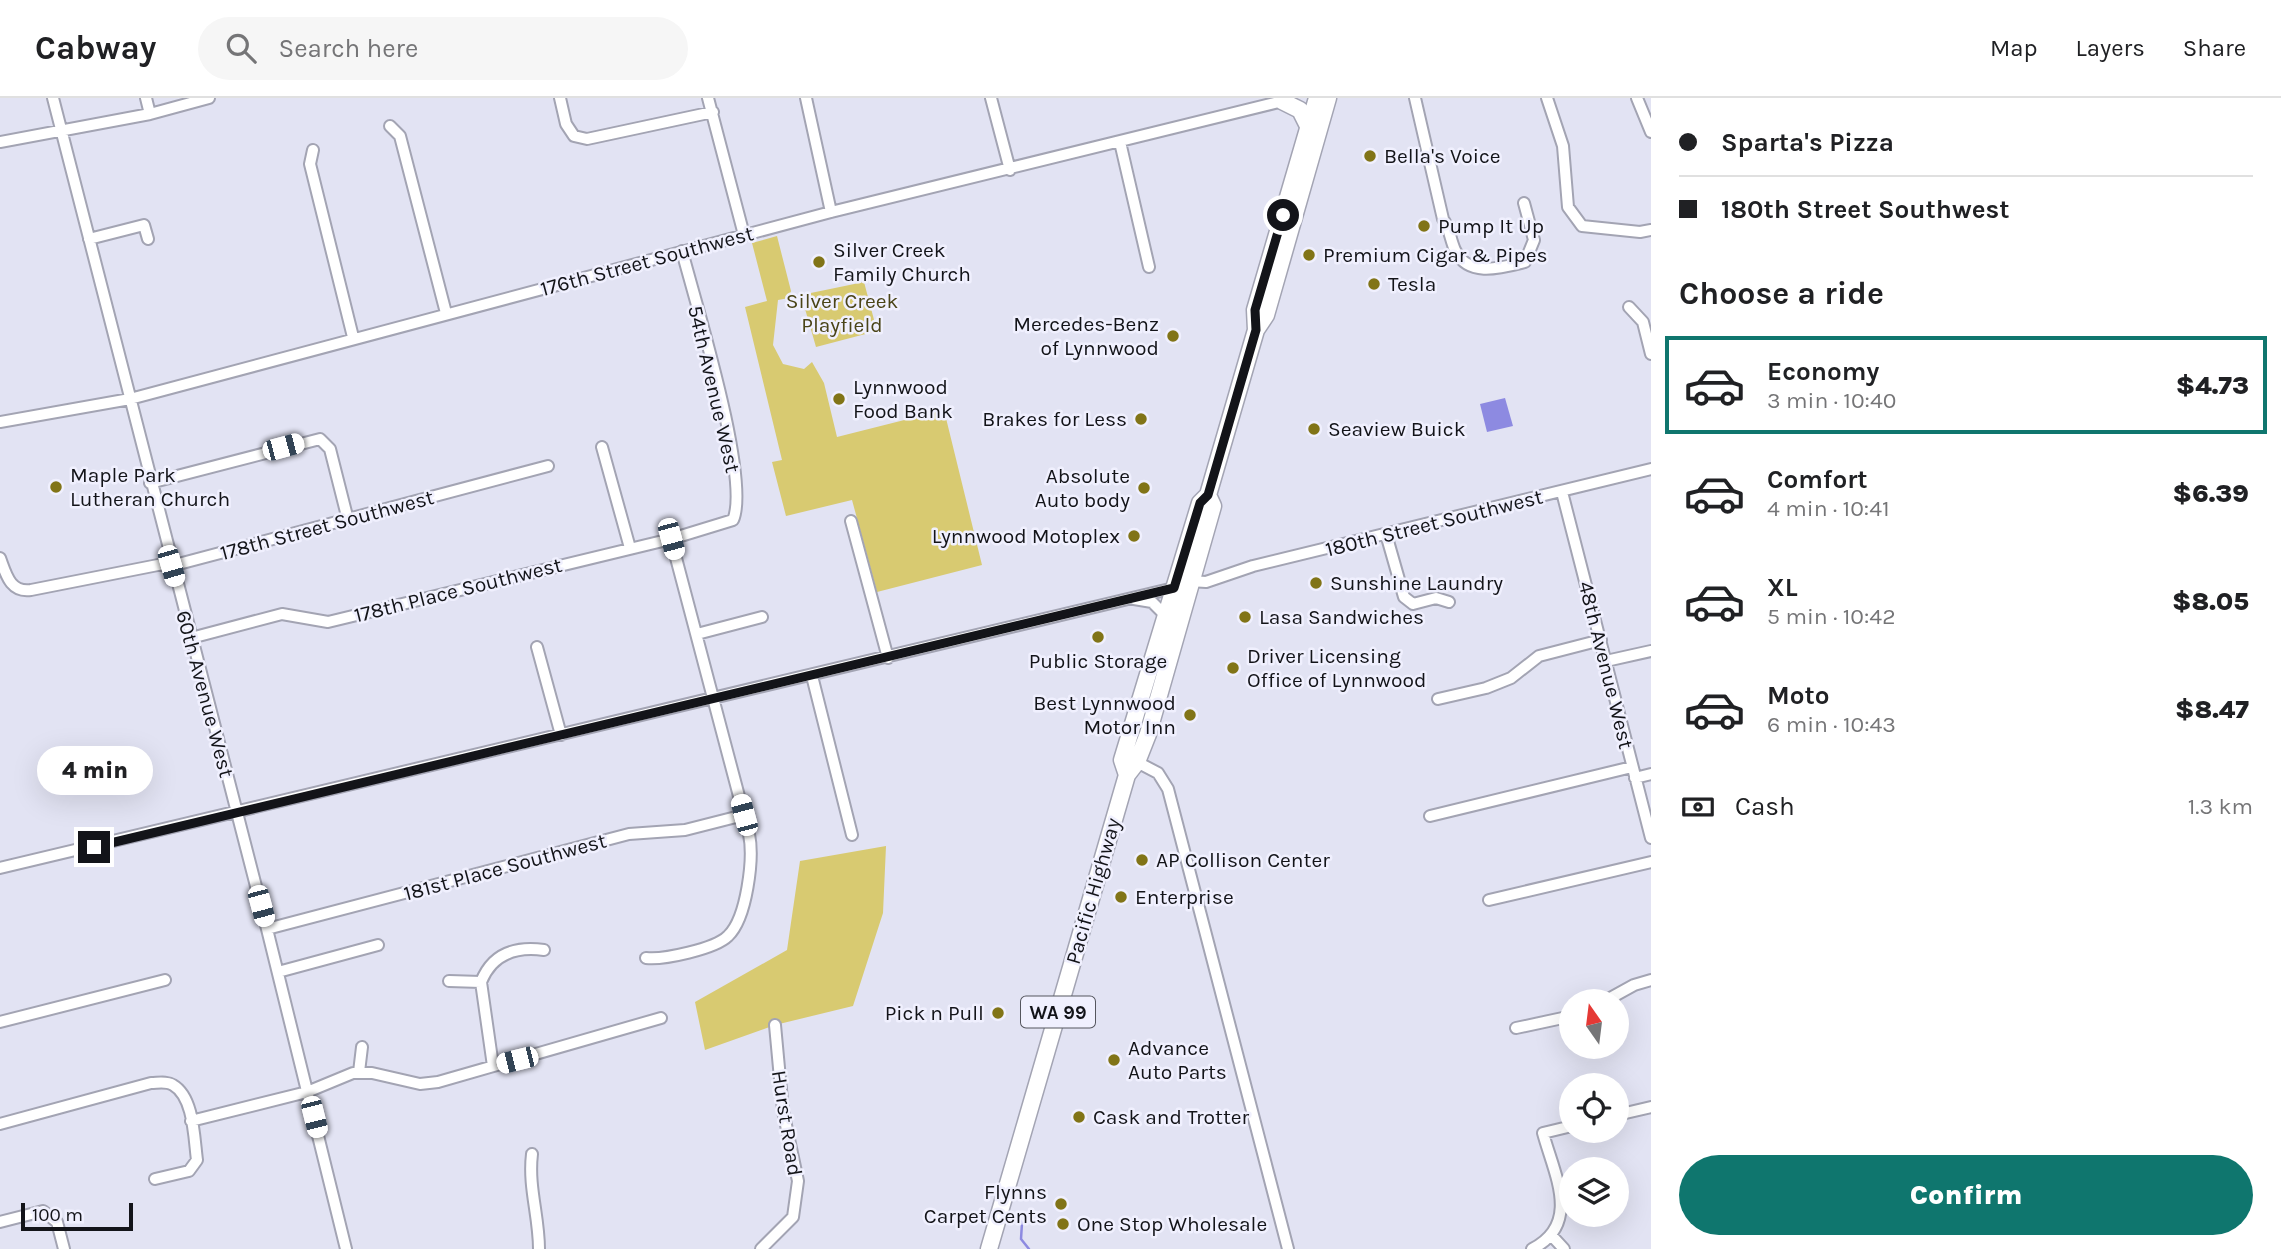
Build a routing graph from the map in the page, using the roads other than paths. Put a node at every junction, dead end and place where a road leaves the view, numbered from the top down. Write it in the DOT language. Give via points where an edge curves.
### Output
graph roads {
  1 [pos="53,98"];
  2 [pos="146,98"];
  3 [pos="209,98"];
  4 [pos="560,98"];
  5 [pos="708,98"];
  6 [pos="806,98"];
  7 [pos="991,98"];
  8 [pos="1317,98"];
  9 [pos="1328,98"];
  10 [pos="1415,98"];
  11 [pos="1547,98"];
  12 [pos="1637,98"];
  13 [pos="1288,99"];
  14 [pos="713,113"];
  15 [pos="150,114"];
  16 [pos="390,126"];
  17 [pos="1308,126"];
  18 [pos="61,131"];
  19 [pos="1651,132"];
  20 [pos="0,142"];
  21 [pos="1120,142"];
  22 [pos="313,150"];
  23 [pos="1010,170"];
  24 [pos="1524,203"];
  25 [pos="831,212"];
  26 [pos="1651,230"];
  27 [pos="744,235"];
  28 [pos="89,239"];
  29 [pos="148,239"];
  30 [pos="1274,246"];
  31 [pos="682,251"];
  32 [pos="1149,267"];
  33 [pos="1272,296"];
  34 [pos="1629,307"];
  35 [pos="446,313"];
  36 [pos="1256,330"];
  37 [pos="353,337"];
  38 [pos="1651,354"];
  39 [pos="130,399"];
  40 [pos="0,422"];
  41 [pos="602,447"];
  42 [pos="548,466"];
  43 [pos="1651,470"];
  44 [pos="150,483"];
  45 [pos="1562,492"];
  46 [pos="1208,495"];
  47 [pos="348,520"];
  48 [pos="851,521"];
  49 [pos="726,524"];
  50 [pos="1386,534"];
  51 [pos="671,539"];
  52 [pos="1188,544"];
  53 [pos="630,548"];
  54 [pos="0,558"];
  55 [pos="1196,562"];
  56 [pos="171,566"];
  57 [pos="1218,577"];
  58 [pos="1191,581"];
  59 [pos="1174,588"];
  60 [pos="1131,598"];
  61 [pos="1450,602"];
  62 [pos="1166,615"];
  63 [pos="762,617"];
  64 [pos="697,634"];
  65 [pos="191,638"];
  66 [pos="1601,640"];
  67 [pos="537,647"];
  68 [pos="1170,649"];
  69 [pos="1651,651"];
  70 [pos="888,658"];
  71 [pos="1606,661"];
  72 [pos="812,676"];
  73 [pos="713,699"];
  74 [pos="1438,699"];
  75 [pos="561,735"];
  76 [pos="1132,768"];
  77 [pos="1634,773"];
  78 [pos="1651,774"];
  79 [pos="237,814"];
  80 [pos="744,815"];
  81 [pos="1430,816"];
  82 [pos="852,835"];
  83 [pos="1651,838"];
  84 [pos="1651,862"];
  85 [pos="0,867"];
  86 [pos="1489,900"];
  87 [pos="267,929"];
  88 [pos="378,945"];
  89 [pos="544,950"];
  90 [pos="646,958"];
  91 [pos="278,972"];
  92 [pos="165,980"];
  93 [pos="1651,980"];
  94 [pos="449,981"];
  95 [pos="481,982"];
  96 [pos="1627,989"];
  97 [pos="661,1018"];
  98 [pos="1559,1019"];
  99 [pos="0,1022"];
  100 [pos="775,1025"];
  101 [pos="1516,1028"];
  102 [pos="362,1047"];
  103 [pos="493,1066"];
  104 [pos="359,1072"];
  105 [pos="307,1092"];
  106 [pos="1651,1107"];
  107 [pos="1629,1112"];
  108 [pos="191,1121"];
  109 [pos="0,1124"];
  110 [pos="1559,1129"];
  111 [pos="532,1154"];
  112 [pos="155,1179"];
  113 [pos="0,1222"];
  114 [pos="1552,1236"];
  115 [pos="64,1249"];
  116 [pos="346,1249"];
  117 [pos="538,1249"];
  118 [pos="761,1249"];
  119 [pos="989,1249"];
  120 [pos="1288,1249"];
  121 [pos="1532,1249"];
  122 [pos="1564,1249"];
  1 -- 18 [label="street, 60th Avenue West"];
  2 -- 15 [label="street"];
  3 -- 15 [label="street"];
  4 -- 14 [label="street" via="566,124 574,136 587,139"];
  5 -- 14 [label="street"];
  6 -- 25 [label="street"];
  7 -- 23 [label="street"];
  8 -- 17 [label="highway, Pacific Highway / WA 99"];
  9 -- 33 [label="highway, Pacific Highway / WA 99"];
  10 -- 24 [label="street" via="1443,219 1455,251 1466,264 1481,270 1525,262 1534,240"];
  11 -- 26 [label="street" via="1563,146 1568,207 1582,226"];
  12 -- 19 [label="street"];
  13 -- 17 [label="highway"];
  13 -- 21 [label="street, 176th Street Southwest"];
  14 -- 27 [label="street"];
  15 -- 18 [label="street"];
  16 -- 35 [label="street" via="400,136"];
  17 -- 30 [label="highway, Pacific Highway / WA 99"];
  18 -- 20 [label="street"];
  18 -- 28 [label="street, 60th Avenue West"];
  21 -- 23 [label="street, 176th Street Southwest"];
  21 -- 32 [label="street"];
  22 -- 37 [label="street" via="310,164"];
  23 -- 25 [label="street, 176th Street Southwest"];
  25 -- 27 [label="street, 176th Street Southwest"];
  27 -- 31 [label="street, 176th Street Southwest"];
  28 -- 29 [label="street" via="144,225"];
  28 -- 39 [label="street, 60th Avenue West"];
  30 -- 33 [label="highway"];
  30 -- 36 [label="highway, Pacific Highway / WA 99" via="1255,310"];
  31 -- 35 [label="street, 176th Street Southwest"];
  31 -- 49 [label="street, 54th Avenue West" via="734,458 736,513"];
  33 -- 36 [label="highway, Pacific Highway / WA 99"];
  34 -- 38 [label="street" via="1643,323"];
  35 -- 37 [label="street, 176th Street Southwest"];
  36 -- 46 [label="highway, Pacific Highway / WA 99"];
  37 -- 39 [label="street, 176th Street Southwest"];
  39 -- 40 [label="street, 176th Street Southwest"];
  39 -- 44 [label="street, 60th Avenue West"];
  41 -- 53 [label="street"];
  42 -- 47 [label="street, 178th Street Southwest"];
  43 -- 45 [label="street, 180th Street Southwest"];
  44 -- 47 [label="street" via="309,440 323,441 330,449"];
  44 -- 56 [label="street, 60th Avenue West"];
  45 -- 50 [label="street, 180th Street Southwest"];
  45 -- 66 [label="street, 48th Avenue West"];
  46 -- 52 [label="highway, Pacific Highway / WA 99" via="1200,503"];
  46 -- 55 [label="highway, Pacific Highway / WA 99" via="1213,506"];
  47 -- 56 [label="street, 178th Street Southwest"];
  48 -- 70 [label="street"];
  49 -- 51 [label="street, 178th Place Southwest"];
  50 -- 57 [label="street, 180th Street Southwest"];
  50 -- 61 [label="street" via="1404,597 1413,604 1436,598"];
  51 -- 53 [label="street, 178th Place Southwest"];
  51 -- 64 [label="street"];
  52 -- 58 [label="highway" via="1186,575"];
  52 -- 59 [label="highway, Pacific Highway / WA 99"];
  53 -- 65 [label="street, 178th Place Southwest" via="328,622 282,614"];
  54 -- 56 [label="street, 178th Street Southwest" via="10,583 24,591"];
  55 -- 57 [label="street" via="1210,576"];
  55 -- 58 [label="highway, Pacific Highway / WA 99"];
  56 -- 65 [label="street, 60th Avenue West"];
  57 -- 58 [label="street, 180th Street Southwest"];
  58 -- 68 [label="highway, Pacific Highway / WA 99"];
  59 -- 60 [label="street"];
  59 -- 62 [label="highway, Pacific Highway / WA 99"];
  59 -- 68 [label="highway" via="1177,598"];
  60 -- 62 [label="street" via="1152,602"];
  60 -- 70 [label="street"];
  62 -- 76 [label="highway, Pacific Highway / WA 99" via="1122,760"];
  63 -- 64 [label="street"];
  64 -- 73 [label="street"];
  65 -- 79 [label="street, 60th Avenue West"];
  66 -- 71 [label="street, 48th Avenue West"];
  66 -- 74 [label="street" via="1539,656 1511,678"];
  67 -- 75 [label="street"];
  68 -- 76 [label="highway, Pacific Highway / WA 99" via="1153,716"];
  69 -- 71 [label="street"];
  70 -- 72 [label="street"];
  71 -- 77 [label="street, 48th Avenue West"];
  72 -- 73 [label="street"];
  72 -- 82 [label="street"];
  73 -- 75 [label="street"];
  73 -- 80 [label="street"];
  75 -- 79 [label="street"];
  76 -- 119 [label="highway, Pacific Highway / WA 99"];
  76 -- 120 [label="street" via="1158,773 1168,789"];
  77 -- 78 [label="street"];
  77 -- 81 [label="street"];
  77 -- 83 [label="street, 48th Avenue West"];
  79 -- 85 [label="street"];
  79 -- 87 [label="street, 60th Avenue West"];
  80 -- 87 [label="street, 181st Place Southwest" via="685,830 629,834"];
  80 -- 90 [label="street" via="752,869 730,934 716,944 658,960"];
  84 -- 86 [label="street"];
  87 -- 91 [label="street, 60th Avenue West"];
  88 -- 91 [label="street"];
  89 -- 95 [label="street" via="525,948 500,956"];
  91 -- 105 [label="street, 60th Avenue West"];
  92 -- 99 [label="street"];
  93 -- 96 [label="street"];
  94 -- 95 [label="street"];
  95 -- 103 [label="street"];
  97 -- 103 [label="street"];
  98 -- 101 [label="street"];
  100 -- 118 [label="street, Hurst Road" via="783,1111 798,1181 793,1217"];
  102 -- 104 [label="street"];
  103 -- 104 [label="street" via="426,1084"];
  104 -- 105 [label="street"];
  105 -- 108 [label="street"];
  105 -- 116 [label="street, 60th Avenue West"];
  106 -- 107 [label="street"];
  108 -- 109 [label="street" via="183,1093 171,1083 151,1083"];
  108 -- 112 [label="street" via="197,1160 189,1171"];
  110 -- 114 [label="street" via="1543,1133 1562,1203 1560,1224"];
  111 -- 117 [label="street" via="529,1180"];
  113 -- 115 [label="street" via="43,1211 57,1222"];
  114 -- 121 [label="street"];
  114 -- 122 [label="street"];
}
